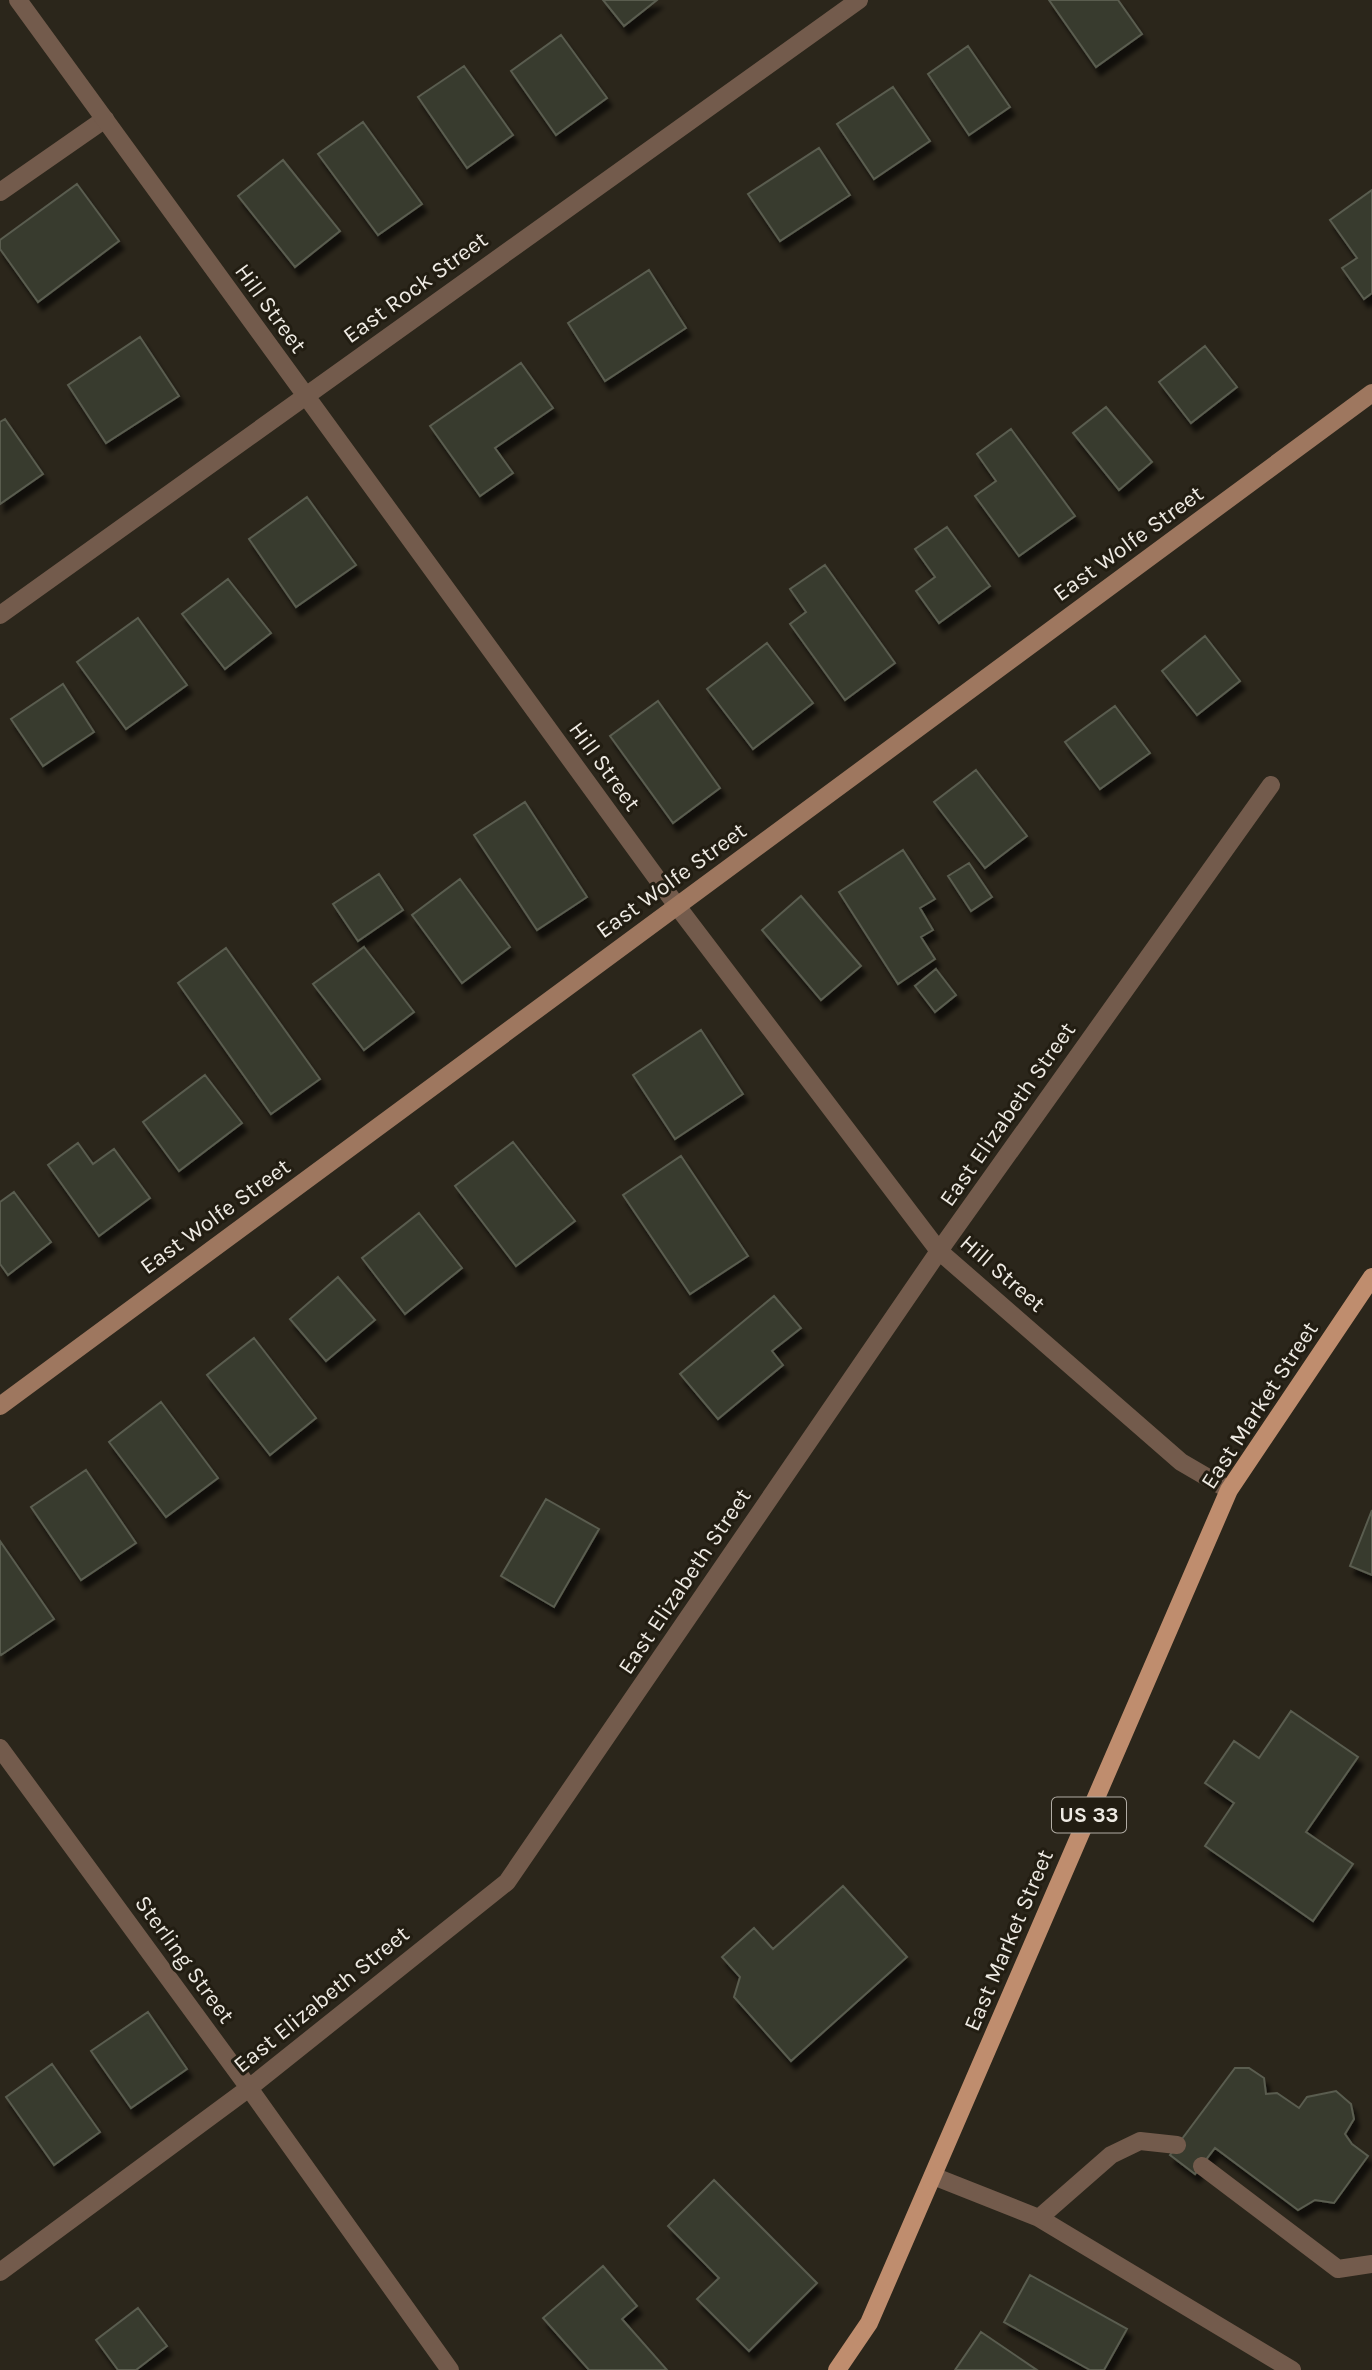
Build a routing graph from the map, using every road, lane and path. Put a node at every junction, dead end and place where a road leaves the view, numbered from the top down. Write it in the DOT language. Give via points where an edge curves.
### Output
graph roads {
  1 [pos="18,0"];
  2 [pos="859,0"];
  3 [pos="104,119"];
  4 [pos="0,192"];
  5 [pos="1372,393"];
  6 [pos="304,397"];
  7 [pos="0,615"];
  8 [pos="1271,785"];
  9 [pos="677,906"];
  10 [pos="939,1251"];
  11 [pos="1372,1277"];
  12 [pos="0,1406"];
  13 [pos="1229,1490"];
  14 [pos="0,1748"];
  15 [pos="249,2088"];
  16 [pos="1177,2145"];
  17 [pos="1202,2165"];
  18 [pos="933,2176"];
  19 [pos="1039,2218"];
  20 [pos="1372,2264"];
  21 [pos="0,2272"];
  22 [pos="450,2370"];
  23 [pos="837,2370"];
  24 [pos="1292,2370"];
  1 -- 3 [label="street, Hill Street"];
  2 -- 6 [label="street, East Rock Street"];
  3 -- 4 [label="street"];
  3 -- 6 [label="street, Hill Street"];
  5 -- 9 [label="street, East Wolfe Street"];
  6 -- 7 [label="street, East Rock Street"];
  6 -- 9 [label="street, Hill Street"];
  8 -- 10 [label="street, East Elizabeth Street"];
  9 -- 10 [label="street, Hill Street"];
  9 -- 12 [label="street, East Wolfe Street"];
  10 -- 13 [label="street, Hill Street" via="1181,1462"];
  10 -- 15 [label="street, East Elizabeth Street" via="507,1882"];
  11 -- 13 [label="main road, East Market Street / US 33"];
  13 -- 18 [label="main road, East Market Street / US 33"];
  14 -- 15 [label="street, Sterling Street"];
  15 -- 21 [label="street, East Elizabeth Street"];
  15 -- 22 [label="street, Sterling Street"];
  16 -- 19 [label="street" via="1140,2141 1111,2155"];
  17 -- 20 [label="street" via="1338,2269"];
  18 -- 19 [label="street"];
  18 -- 23 [label="main road, East Market Street / US 33" via="869,2323"];
  19 -- 24 [label="street"];
}
